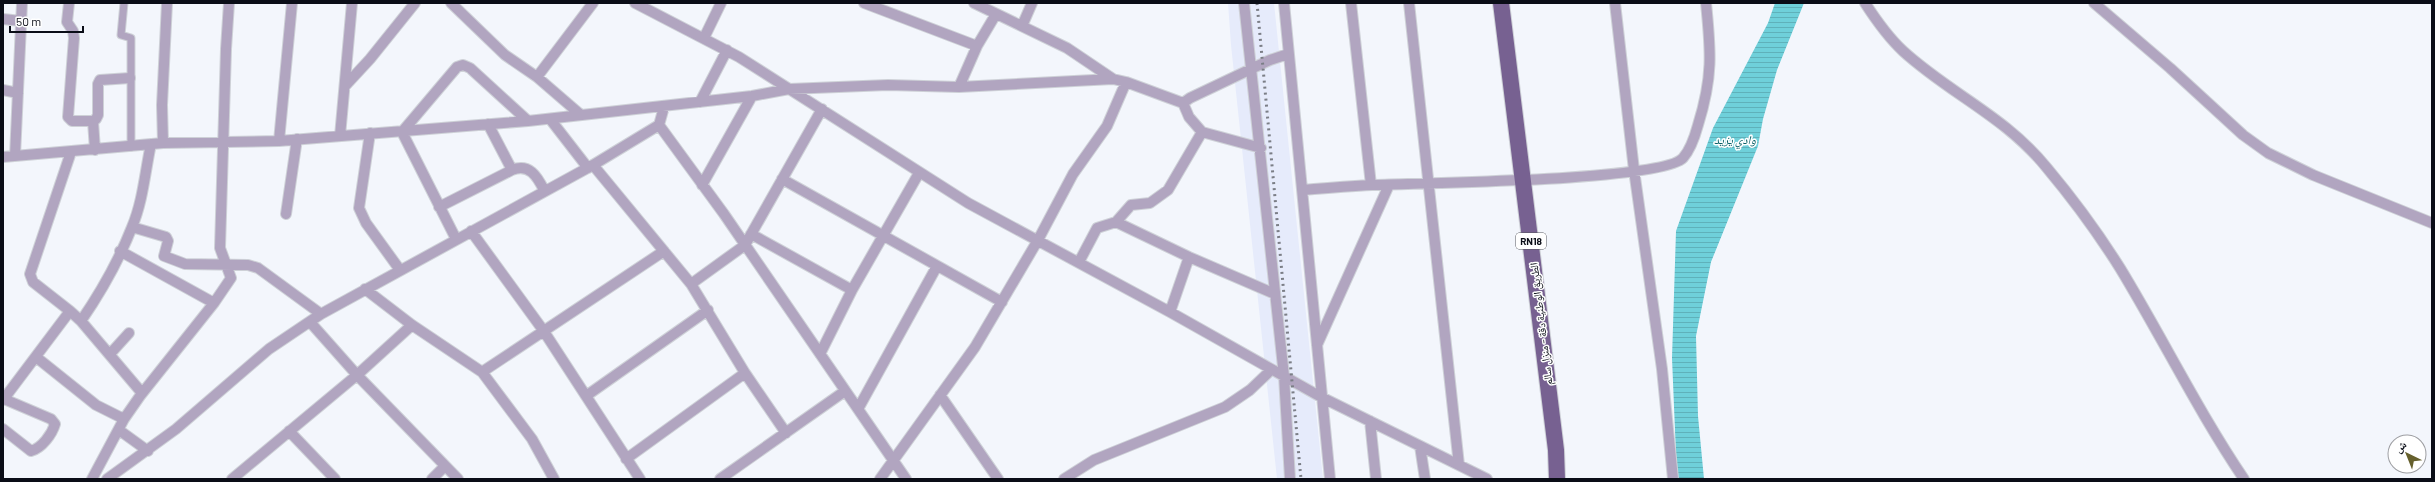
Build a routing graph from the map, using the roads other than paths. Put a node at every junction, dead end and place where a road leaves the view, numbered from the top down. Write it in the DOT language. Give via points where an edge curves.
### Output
graph roads {
  1 [pos="22,3"];
  2 [pos="69,3"];
  3 [pos="124,3"];
  4 [pos="167,3"];
  5 [pos="229,3"];
  6 [pos="292,3"];
  7 [pos="352,3"];
  8 [pos="415,3"];
  9 [pos="451,3"];
  10 [pos="593,3"];
  11 [pos="635,3"];
  12 [pos="721,3"];
  13 [pos="864,3"];
  14 [pos="974,3"];
  15 [pos="1032,3"];
  16 [pos="1244,3"];
  17 [pos="1284,3"];
  18 [pos="1351,3"];
  19 [pos="1409,3"];
  20 [pos="1501,3"];
  21 [pos="1615,3"];
  22 [pos="1706,3"];
  23 [pos="1865,3"];
  24 [pos="2094,3"];
  25 [pos="996,14"];
  26 [pos="3,19"];
  27 [pos="21,20"];
  28 [pos="1022,26"];
  29 [pos="704,38"];
  30 [pos="977,46"];
  31 [pos="727,50"];
  32 [pos="1288,54"];
  33 [pos="1252,68"];
  34 [pos="537,77"];
  35 [pos="130,78"];
  36 [pos="1113,79"];
  37 [pos="1126,82"];
  38 [pos="345,86"];
  39 [pos="959,87"];
  40 [pos="789,89"];
  41 [pos="3,90"];
  42 [pos="18,93"];
  43 [pos="752,96"];
  44 [pos="700,102"];
  45 [pos="1183,103"];
  46 [pos="664,107"];
  47 [pos="822,109"];
  48 [pos="581,115"];
  49 [pos="550,119"];
  50 [pos="93,121"];
  51 [pos="528,121"];
  52 [pos="488,124"];
  53 [pos="658,125"];
  54 [pos="402,132"];
  55 [pos="1202,132"];
  56 [pos="370,133"];
  57 [pos="340,136"];
  58 [pos="297,139"];
  59 [pos="279,141"];
  60 [pos="163,143"];
  61 [pos="224,143"];
  62 [pos="151,144"];
  63 [pos="130,147"];
  64 [pos="1261,148"];
  65 [pos="95,150"];
  66 [pos="71,152"];
  67 [pos="15,156"];
  68 [pos="3,157"];
  69 [pos="591,166"];
  70 [pos="512,170"];
  71 [pos="1634,170"];
  72 [pos="919,173"];
  73 [pos="782,179"];
  74 [pos="1523,181"];
  75 [pos="702,184"];
  76 [pos="1430,184"];
  77 [pos="1371,185"];
  78 [pos="1389,185"];
  79 [pos="544,190"];
  80 [pos="1303,190"];
  81 [pos="439,207"];
  82 [pos="286,214"];
  83 [pos="1116,222"];
  84 [pos="2432,223"];
  85 [pos="132,227"];
  86 [pos="471,231"];
  87 [pos="751,234"];
  88 [pos="883,235"];
  89 [pos="456,239"];
  90 [pos="1038,240"];
  91 [pos="745,245"];
  92 [pos="120,251"];
  93 [pos="664,251"];
  94 [pos="1190,257"];
  95 [pos="1078,262"];
  96 [pos="228,266"];
  97 [pos="936,266"];
  98 [pos="400,270"];
  99 [pos="692,284"];
  100 [pos="365,289"];
  101 [pos="852,290"];
  102 [pos="1275,294"];
  103 [pos="1002,302"];
  104 [pos="214,303"];
  105 [pos="708,310"];
  106 [pos="70,311"];
  107 [pos="1170,312"];
  108 [pos="321,314"];
  109 [pos="81,321"];
  110 [pos="310,322"];
  111 [pos="412,325"];
  112 [pos="544,330"];
  113 [pos="129,333"];
  114 [pos="1317,347"];
  115 [pos="110,354"];
  116 [pos="820,354"];
  117 [pos="36,357"];
  118 [pos="1271,370"];
  119 [pos="482,372"];
  120 [pos="745,373"];
  121 [pos="357,375"];
  122 [pos="1284,376"];
  123 [pos="844,391"];
  124 [pos="142,393"];
  125 [pos="940,395"];
  126 [pos="586,396"];
  127 [pos="1321,397"];
  128 [pos="3,399"];
  129 [pos="858,409"];
  130 [pos="124,419"];
  131 [pos="1370,421"];
  132 [pos="3,429"];
  133 [pos="119,430"];
  134 [pos="289,431"];
  135 [pos="786,432"];
  136 [pos="1420,446"];
  137 [pos="148,451"];
  138 [pos="626,458"];
  139 [pos="893,460"];
  140 [pos="1459,465"];
  141 [pos="445,466"];
  142 [pos="235,478"];
  143 [pos="551,478"];
  144 [pos="92,479"];
  145 [pos="107,479"];
  146 [pos="335,479"];
  147 [pos="432,479"];
  148 [pos="458,479"];
  149 [pos="640,479"];
  150 [pos="720,479"];
  151 [pos="880,479"];
  152 [pos="906,479"];
  153 [pos="998,479"];
  154 [pos="1064,479"];
  155 [pos="1290,479"];
  156 [pos="1330,479"];
  157 [pos="1376,479"];
  158 [pos="1425,479"];
  159 [pos="1487,479"];
  160 [pos="1557,479"];
  161 [pos="1673,479"];
  162 [pos="2244,479"];
  1 -- 27 [label="street"];
  2 -- 50 [label="street" via="67,22 74,38 68,117 72,121"];
  3 -- 35 [label="street" via="121,35 131,38"];
  4 -- 60 [label="street" via="162,105"];
  5 -- 61 [label="street"];
  6 -- 59 [label="street"];
  7 -- 38 [label="street"];
  8 -- 38 [label="street"];
  9 -- 34 [label="street" via="505,55"];
  10 -- 34 [label="street"];
  11 -- 29 [label="street"];
  12 -- 29 [label="street"];
  13 -- 30 [label="street"];
  14 -- 25 [label="street"];
  15 -- 28 [label="street"];
  16 -- 33 [label="street"];
  17 -- 32 [label="street"];
  18 -- 77 [label="street"];
  19 -- 76 [label="street"];
  20 -- 74 [label="main road, الطريق الوطنية دقة - منزل سالم / RN18"];
  21 -- 71 [label="street"];
  22 -- 71 [label="street" via="1710,83 1688,152 1678,162"];
  23 -- 162 [label="street" via="1882,28 1903,51 2002,122 2047,167 2119,267"];
  24 -- 84 [label="street" via="2243,135 2268,153 2313,175"];
  25 -- 28 [label="street"];
  25 -- 30 [label="street"];
  26 -- 27 [label="street"];
  27 -- 42 [label="street"];
  28 -- 36 [label="street" via="1073,51"];
  29 -- 31 [label="street"];
  30 -- 39 [label="street"];
  31 -- 40 [label="street"];
  31 -- 44 [label="street"];
  32 -- 33 [label="street"];
  32 -- 80 [label="street"];
  33 -- 45 [label="street"];
  33 -- 64 [label="street"];
  34 -- 48 [label="street"];
  35 -- 50 [label="street" via="102,79 98,82 98,115"];
  35 -- 63 [label="street"];
  36 -- 37 [label="street"];
  36 -- 39 [label="street"];
  37 -- 45 [label="street"];
  37 -- 90 [label="street" via="1107,126 1073,174"];
  38 -- 57 [label="street"];
  39 -- 40 [label="street" via="888,85"];
  40 -- 43 [label="street"];
  40 -- 47 [label="street"];
  41 -- 42 [label="street"];
  42 -- 67 [label="street"];
  43 -- 44 [label="street"];
  43 -- 75 [label="street"];
  44 -- 46 [label="street"];
  45 -- 55 [label="street" via="1189,117"];
  46 -- 48 [label="street"];
  46 -- 53 [label="street"];
  47 -- 72 [label="street"];
  47 -- 73 [label="street"];
  48 -- 49 [label="street"];
  49 -- 51 [label="street"];
  49 -- 69 [label="street"];
  50 -- 65 [label="street"];
  51 -- 52 [label="street"];
  51 -- 54 [label="street" via="470,68 463,65 457,67"];
  52 -- 54 [label="street"];
  52 -- 70 [label="street"];
  53 -- 69 [label="street"];
  53 -- 75 [label="street"];
  54 -- 56 [label="street"];
  54 -- 81 [label="street"];
  55 -- 64 [label="street"];
  55 -- 83 [label="street" via="1168,190 1150,203 1131,205"];
  56 -- 57 [label="street"];
  56 -- 98 [label="street" via="359,208 366,223"];
  57 -- 58 [label="street"];
  58 -- 59 [label="street"];
  58 -- 82 [label="street"];
  59 -- 61 [label="street"];
  60 -- 61 [label="street"];
  60 -- 62 [label="street"];
  61 -- 96 [label="street" via="220,253"];
  62 -- 63 [label="street"];
  62 -- 85 [label="street" via="140,202"];
  63 -- 65 [label="street"];
  64 -- 102 [label="street"];
  65 -- 66 [label="street"];
  66 -- 67 [label="street"];
  66 -- 106 [label="street" via="30,274 33,282"];
  67 -- 68 [label="street"];
  69 -- 79 [label="street"];
  69 -- 93 [label="street"];
  70 -- 79 [label="street" via="530,170"];
  70 -- 81 [label="street"];
  71 -- 74 [label="street"];
  71 -- 161 [label="street" via="1662,369"];
  72 -- 88 [label="street"];
  72 -- 90 [label="street" via="968,203"];
  73 -- 87 [label="street"];
  73 -- 88 [label="street"];
  74 -- 76 [label="street"];
  74 -- 160 [label="main road, الطريق الوطنية دقة - منزل سالم / RN18" via="1556,450"];
  75 -- 91 [label="street"];
  76 -- 78 [label="street"];
  76 -- 140 [label="street"];
  77 -- 78 [label="street"];
  77 -- 80 [label="street"];
  78 -- 114 [label="street"];
  79 -- 86 [label="street"];
  80 -- 114 [label="street"];
  81 -- 89 [label="street"];
  83 -- 94 [label="street"];
  83 -- 95 [label="street" via="1097,228"];
  85 -- 92 [label="street"];
  85 -- 96 [label="street" via="168,239 164,253 166,257 184,264"];
  86 -- 89 [label="street"];
  86 -- 112 [label="street"];
  87 -- 91 [label="street"];
  87 -- 101 [label="street"];
  88 -- 97 [label="street"];
  88 -- 101 [label="street"];
  89 -- 98 [label="street"];
  90 -- 95 [label="street"];
  90 -- 103 [label="street"];
  91 -- 99 [label="street"];
  91 -- 116 [label="street"];
  92 -- 104 [label="street"];
  92 -- 109 [label="street" via="94,303"];
  93 -- 99 [label="street"];
  93 -- 112 [label="street"];
  94 -- 102 [label="street"];
  94 -- 107 [label="street"];
  95 -- 107 [label="street"];
  96 -- 104 [label="street" via="231,278"];
  96 -- 108 [label="street" via="248,265 258,268"];
  97 -- 103 [label="street"];
  97 -- 129 [label="street"];
  98 -- 100 [label="street"];
  99 -- 105 [label="street"];
  100 -- 108 [label="street"];
  100 -- 111 [label="street"];
  101 -- 116 [label="street"];
  102 -- 122 [label="street"];
  103 -- 125 [label="street" via="975,347"];
  104 -- 124 [label="street"];
  105 -- 120 [label="street"];
  105 -- 126 [label="street"];
  106 -- 109 [label="street"];
  106 -- 117 [label="street"];
  107 -- 118 [label="street"];
  108 -- 110 [label="street"];
  109 -- 115 [label="street"];
  110 -- 121 [label="street"];
  110 -- 137 [label="street" via="269,349"];
  111 -- 119 [label="street"];
  111 -- 121 [label="street"];
  112 -- 119 [label="street"];
  112 -- 126 [label="street"];
  113 -- 115 [label="street"];
  114 -- 127 [label="street"];
  115 -- 124 [label="street"];
  116 -- 123 [label="street"];
  117 -- 128 [label="street"];
  117 -- 130 [label="street" via="96,405"];
  118 -- 122 [label="street"];
  118 -- 154 [label="street" via="1250,390 1225,407 1094,460"];
  119 -- 143 [label="street" via="532,439"];
  120 -- 135 [label="street"];
  120 -- 138 [label="street"];
  121 -- 134 [label="street"];
  121 -- 141 [label="street"];
  122 -- 127 [label="street"];
  122 -- 155 [label="street"];
  123 -- 129 [label="street"];
  123 -- 135 [label="street"];
  124 -- 130 [label="street"];
  125 -- 139 [label="street"];
  125 -- 153 [label="street"];
  126 -- 138 [label="street"];
  127 -- 131 [label="street"];
  127 -- 156 [label="street"];
  128 -- 132 [label="street" via="51,419 55,424 46,440 31,451"];
  129 -- 139 [label="street"];
  130 -- 133 [label="street"];
  131 -- 136 [label="street"];
  131 -- 157 [label="street"];
  133 -- 137 [label="street"];
  133 -- 144 [label="street"];
  134 -- 142 [label="street"];
  134 -- 146 [label="street"];
  135 -- 150 [label="street"];
  136 -- 140 [label="street"];
  136 -- 158 [label="street"];
  137 -- 145 [label="street"];
  138 -- 149 [label="street"];
  139 -- 151 [label="street"];
  139 -- 152 [label="street"];
  140 -- 159 [label="street"];
  141 -- 147 [label="street"];
  141 -- 148 [label="street"];
}
